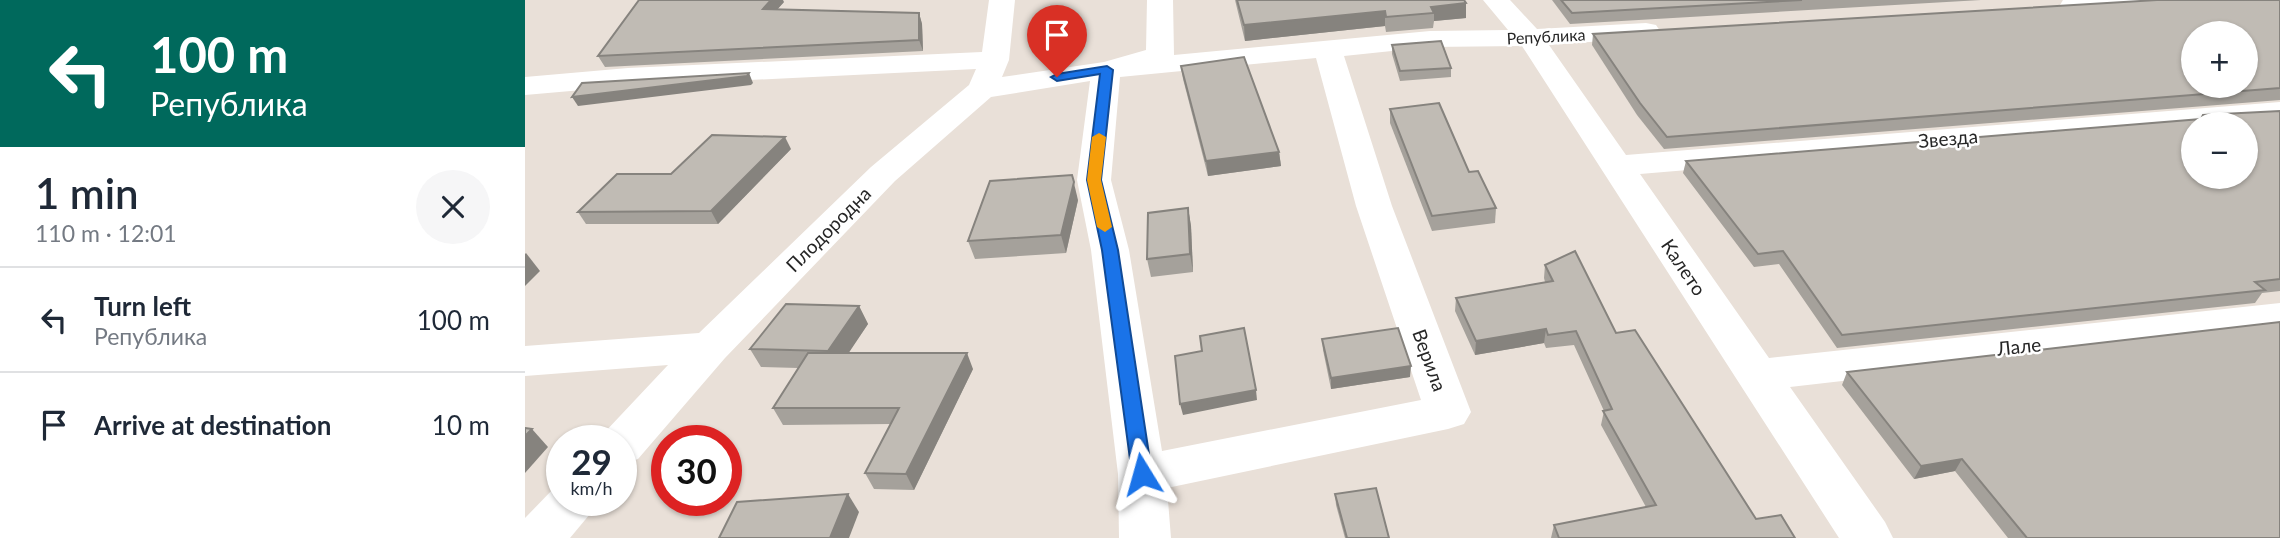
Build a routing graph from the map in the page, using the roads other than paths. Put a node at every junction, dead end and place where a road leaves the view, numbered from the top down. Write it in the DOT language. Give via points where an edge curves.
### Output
graph roads {
  1 [pos="1002,0"];
  2 [pos="1160,0"];
  3 [pos="1496,0"];
  4 [pos="2154,0"];
  5 [pos="2052,6"];
  6 [pos="1667,30"];
  7 [pos="1530,38"];
  8 [pos="1328,50"];
  9 [pos="1107,70"];
  10 [pos="989,74"];
  11 [pos="525,86"];
  12 [pos="2280,111"];
  13 [pos="1616,166"];
  14 [pos="2280,317"];
  15 [pos="710,347"];
  16 [pos="525,361"];
  17 [pos="1758,375"];
  18 [pos="637,428"];
  19 [pos="1142,474"];
  20 [pos="559,516"];
  21 [pos="539,538"];
  22 [pos="1145,538"];
  23 [pos="1867,538"];
  1 -- 10 [label="street"];
  2 -- 9 [label="street" via="1160,55"];
  3 -- 7 [label="street, Калето"];
  4 -- 5 [label="street"];
  6 -- 7 [label="street, Република"];
  7 -- 8 [label="street, Република" via="1430,39"];
  7 -- 13 [label="street, Калето"];
  8 -- 9 [label="street, Република"];
  8 -- 19 [label="street, Верила" via="1374,206 1448,412"];
  9 -- 10 [label="street, Република"];
  9 -- 19 [label="street" via="1094,180 1110,250"];
  10 -- 11 [label="street, Република" via="628,77"];
  10 -- 15 [label="street, Плодородна"];
  12 -- 13 [label="street, Звезда"];
  13 -- 17 [label="street, Калето"];
  14 -- 17 [label="street, Лале"];
  15 -- 16 [label="street"];
  15 -- 18 [label="street, Плодородна"];
  17 -- 23 [label="street, Калето"];
  19 -- 22 [label="street"];
  20 -- 21 [label="street"];
}
